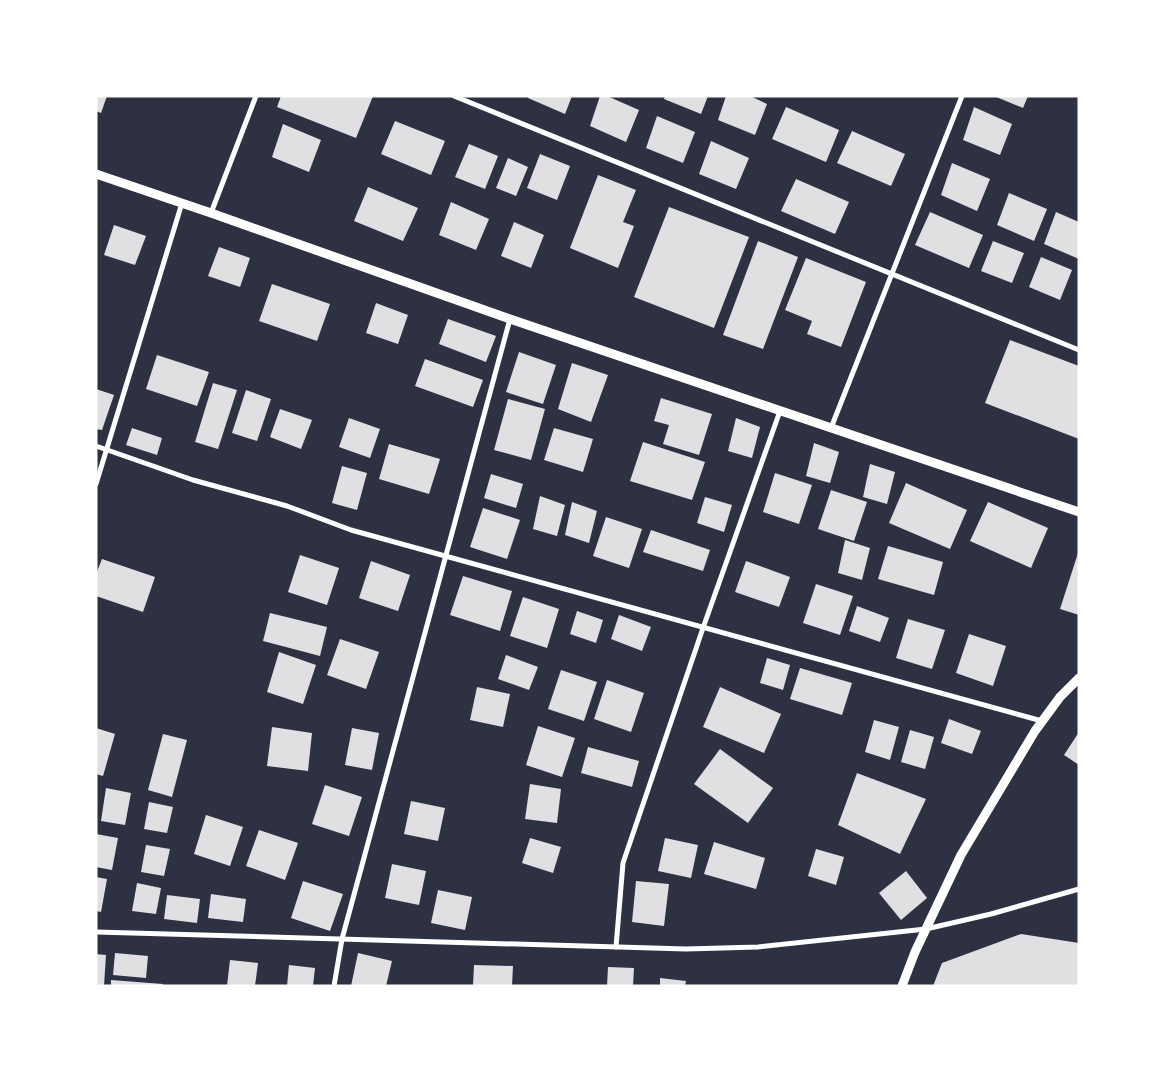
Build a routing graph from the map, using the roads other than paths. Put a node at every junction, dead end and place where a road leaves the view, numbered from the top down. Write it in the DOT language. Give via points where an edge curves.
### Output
graph roads {
  1 [pos="256,96"];
  2 [pos="454,96"];
  3 [pos="962,96"];
  4 [pos="96,174"];
  5 [pos="182,203"];
  6 [pos="210,213"];
  7 [pos="892,275"];
  8 [pos="510,319"];
  9 [pos="1079,350"];
  10 [pos="780,411"];
  11 [pos="831,428"];
  12 [pos="96,446"];
  13 [pos="106,449"];
  14 [pos="96,484"];
  15 [pos="1079,512"];
  16 [pos="446,557"];
  17 [pos="703,628"];
  18 [pos="1079,678"];
  19 [pos="1042,721"];
  20 [pos="1079,889"];
  21 [pos="926,929"];
  22 [pos="96,932"];
  23 [pos="342,939"];
  24 [pos="616,947"];
  25 [pos="334,986"];
  26 [pos="902,986"];
  1 -- 6 [label="street"];
  2 -- 7 [label="street"];
  3 -- 7 [label="street"];
  4 -- 5 [label="street"];
  5 -- 6 [label="street"];
  5 -- 13 [label="street"];
  6 -- 8 [label="street"];
  7 -- 9 [label="street"];
  7 -- 11 [label="street"];
  8 -- 10 [label="street"];
  8 -- 16 [label="street"];
  10 -- 11 [label="street"];
  10 -- 17 [label="street"];
  11 -- 15 [label="street"];
  12 -- 13 [label="street"];
  13 -- 14 [label="street"];
  13 -- 16 [label="street" via="194,480 287,506 351,530"];
  16 -- 17 [label="street"];
  16 -- 23 [label="street"];
  17 -- 19 [label="street"];
  17 -- 24 [label="street" via="623,863"];
  18 -- 19 [label="street"];
  19 -- 21 [label="street" via="961,855"];
  20 -- 21 [label="street"];
  21 -- 24 [label="street" via="758,948"];
  21 -- 26 [label="street"];
  22 -- 23 [label="street"];
  23 -- 24 [label="street"];
  23 -- 25 [label="street"];
}
